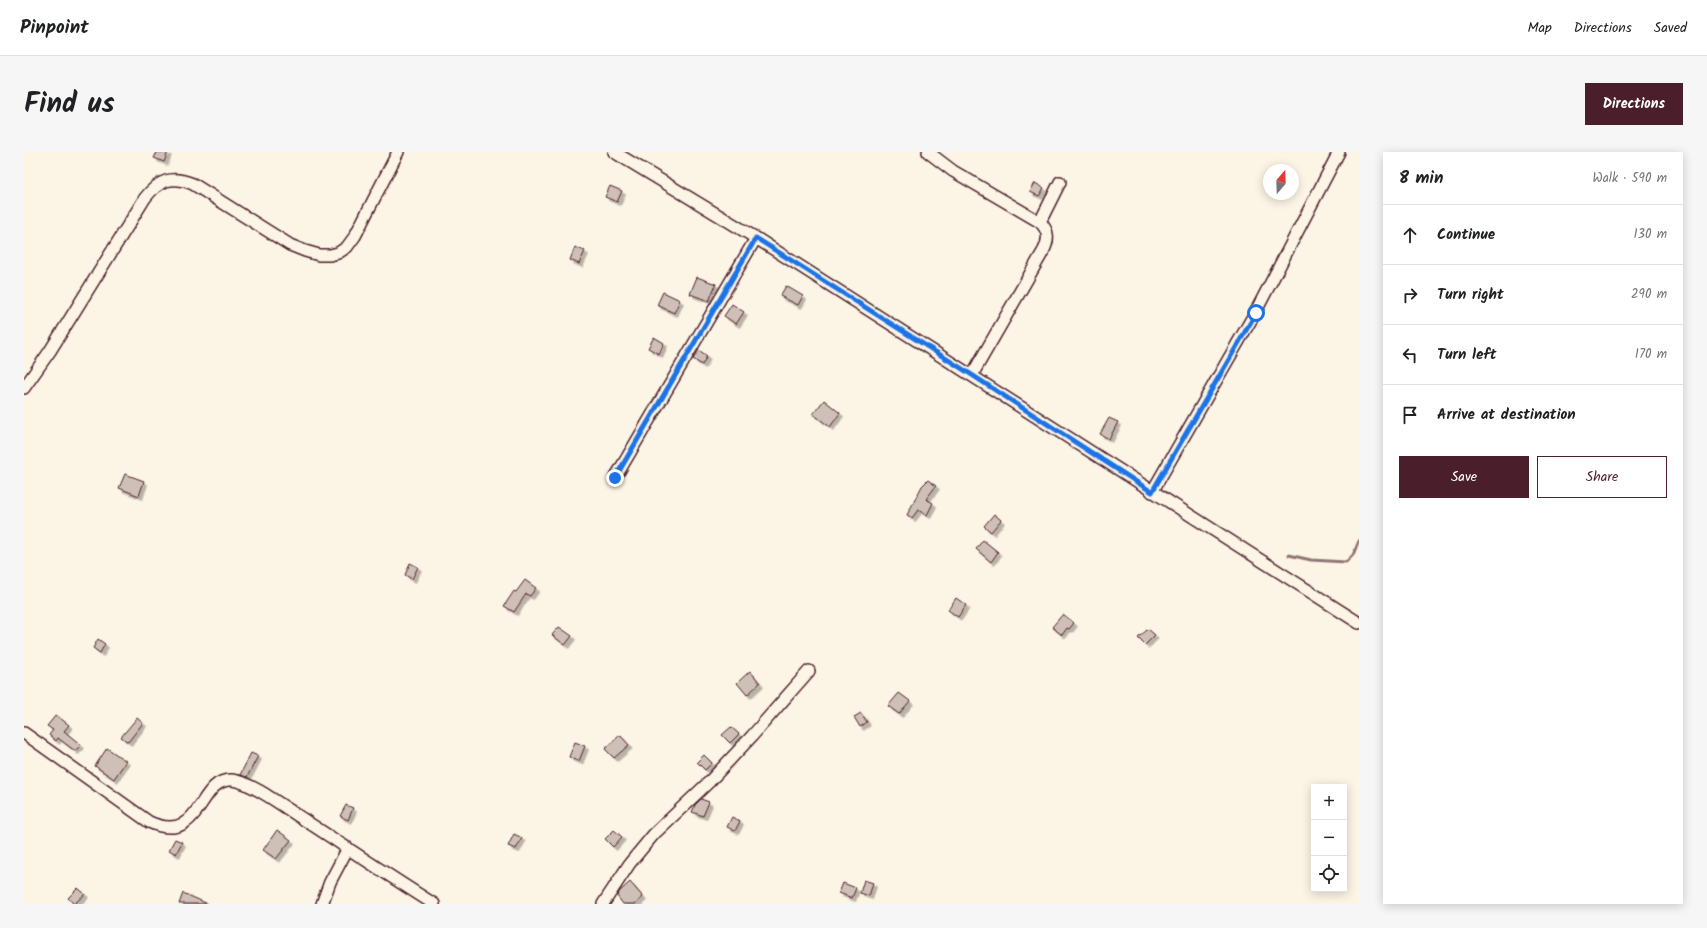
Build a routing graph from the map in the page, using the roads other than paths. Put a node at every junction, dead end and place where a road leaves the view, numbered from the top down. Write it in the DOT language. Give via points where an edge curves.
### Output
graph roads {
  1 [pos="398,152"];
  2 [pos="614,152"];
  3 [pos="928,152"];
  4 [pos="1339,152"];
  5 [pos="1060,182"];
  6 [pos="1040,222"];
  7 [pos="756,238"];
  8 [pos="972,375"];
  9 [pos="24,388"];
  10 [pos="615,478"];
  11 [pos="1152,492"];
  12 [pos="1359,624"];
  13 [pos="808,671"];
  14 [pos="24,733"];
  15 [pos="348,848"];
  16 [pos="322,904"];
  17 [pos="434,904"];
  18 [pos="603,904"];
  1 -- 9 [label="street" via="355,236 346,247 330,255 319,255 290,245 183,180 174,179 154,186"];
  2 -- 7 [label="street"];
  3 -- 6 [label="street" via="953,171"];
  4 -- 11 [label="street" via="1256,313"];
  5 -- 6 [label="street"];
  6 -- 8 [label="street" via="1045,227 1048,238 1044,250"];
  7 -- 8 [label="street"];
  7 -- 10 [label="street"];
  8 -- 11 [label="street"];
  11 -- 12 [label="street"];
  13 -- 18 [label="street" via="709,782 654,834 630,863"];
  14 -- 15 [label="street" via="159,826 167,828 184,824 217,785 231,780 250,786"];
  15 -- 16 [label="street"];
  15 -- 17 [label="street"];
}
